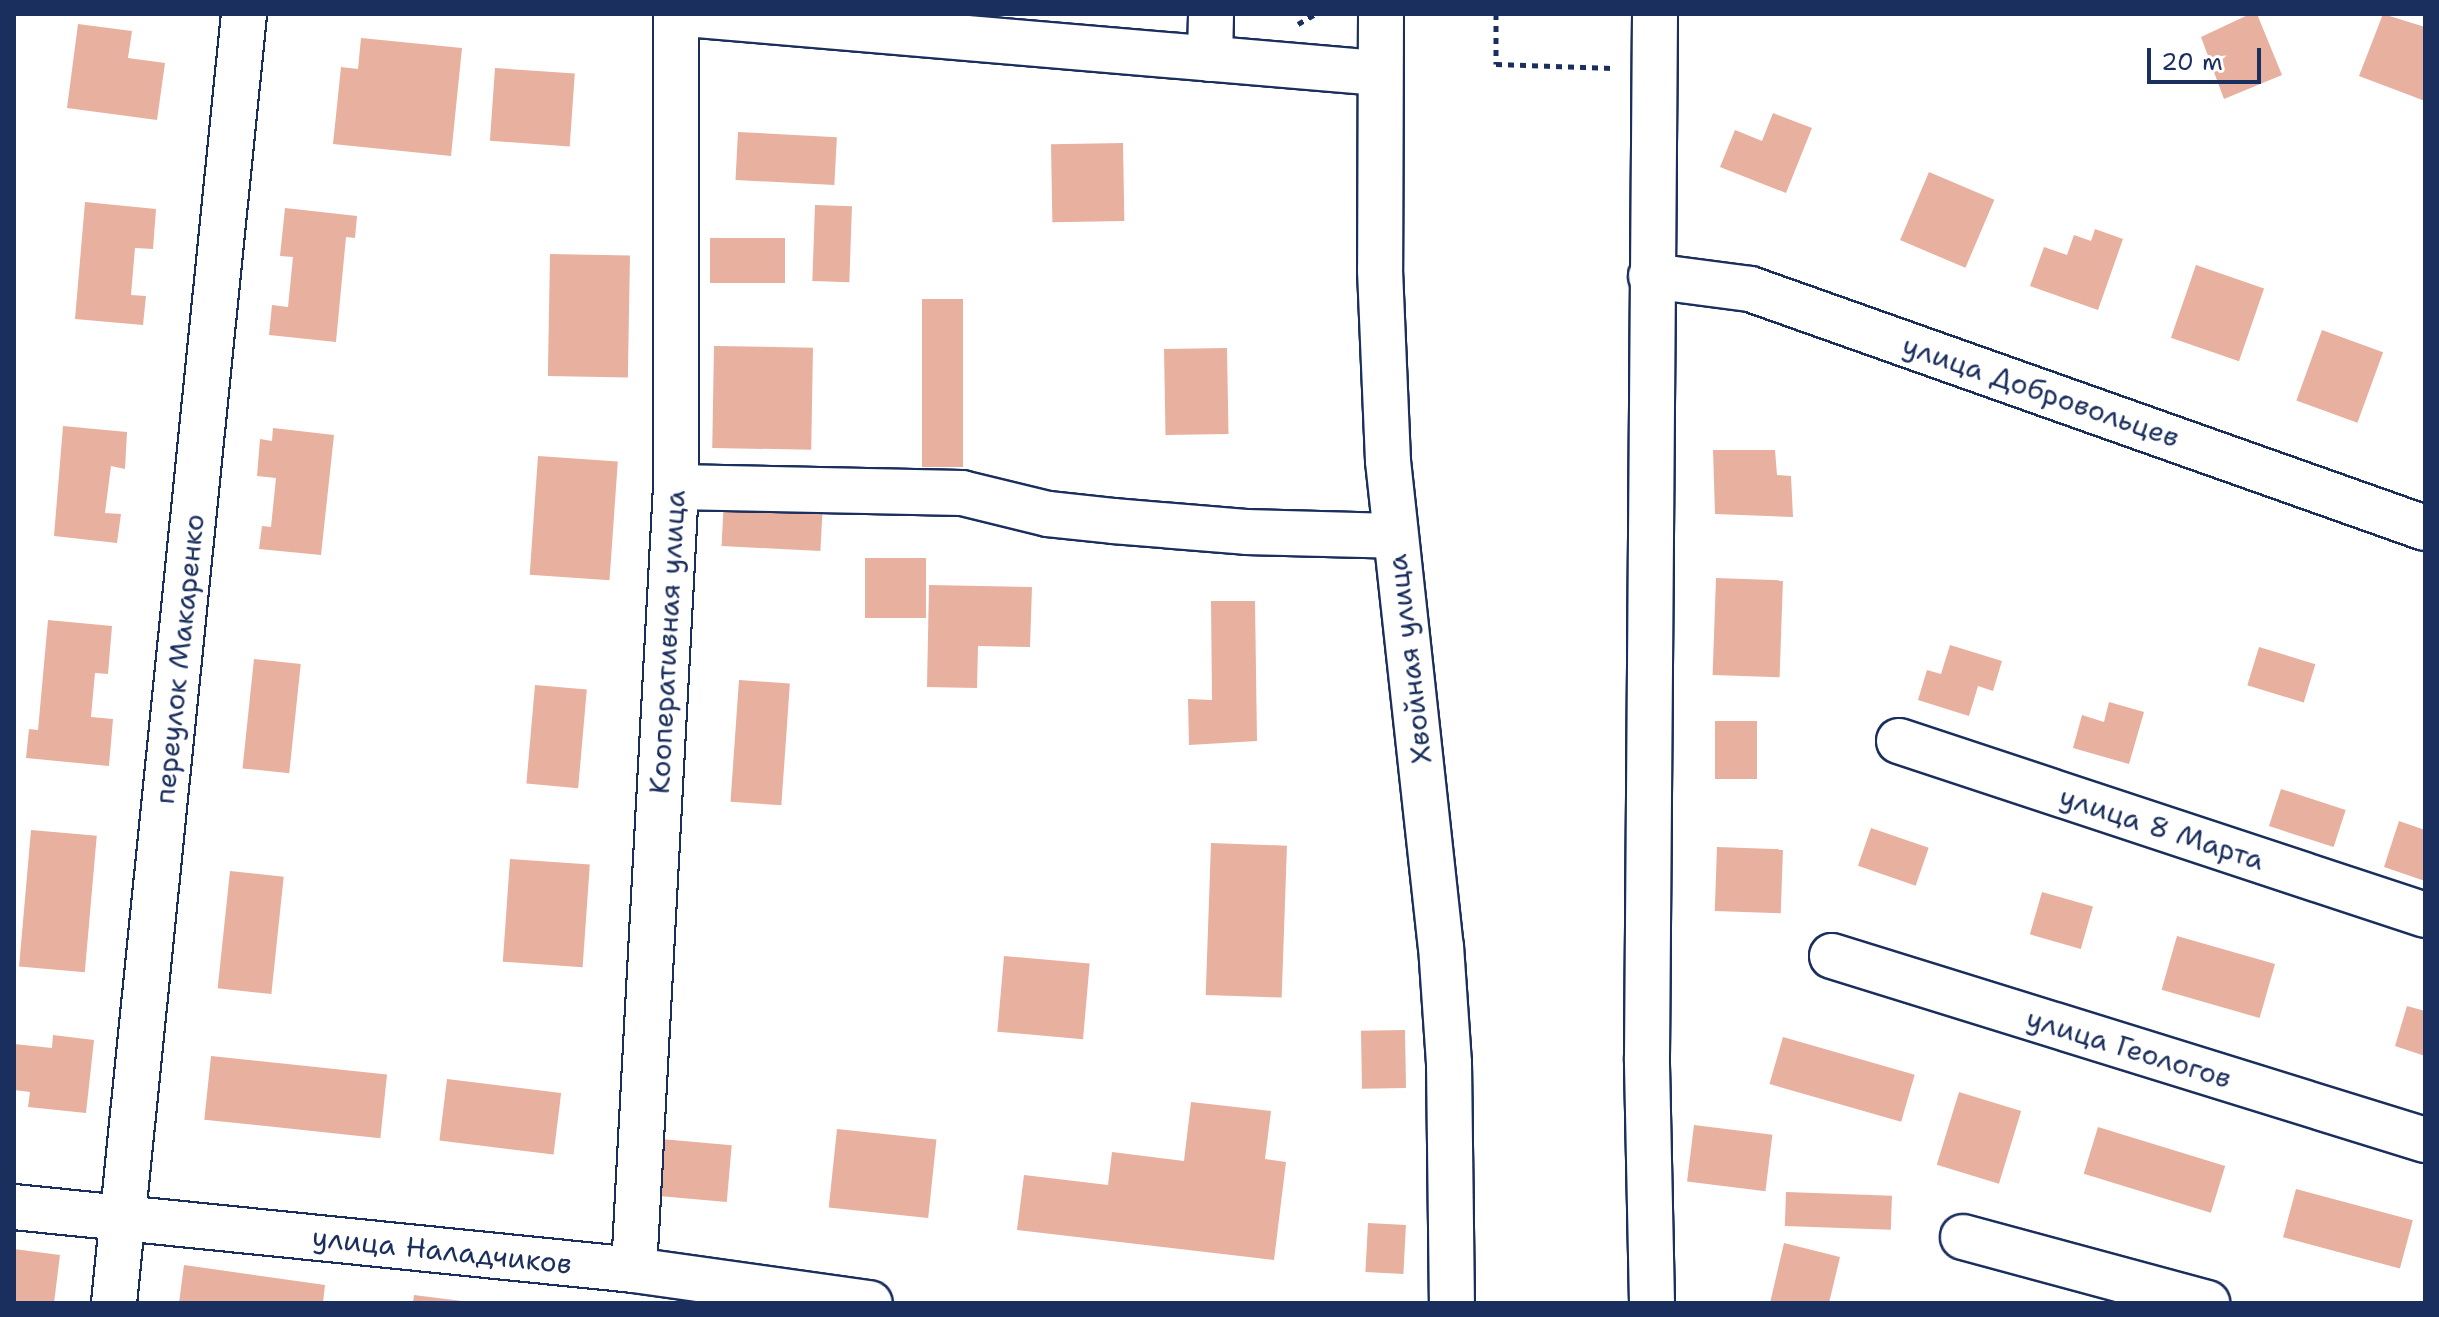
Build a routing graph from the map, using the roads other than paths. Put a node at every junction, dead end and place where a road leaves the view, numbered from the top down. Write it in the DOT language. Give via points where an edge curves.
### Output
graph roads {
  1 [pos="244,14"];
  2 [pos="676,14"];
  3 [pos="686,14"];
  4 [pos="1211,14"];
  5 [pos="1381,14"];
  6 [pos="1655,14"];
  7 [pos="1210,59"];
  8 [pos="1379,73"];
  9 [pos="1651,276"];
  10 [pos="676,487"];
  11 [pos="2425,528"];
  12 [pos="1394,536"];
  13 [pos="1899,741"];
  14 [pos="2425,915"];
  15 [pos="1832,956"];
  16 [pos="2425,1140"];
  17 [pos="14,1207"];
  18 [pos="123,1218"];
  19 [pos="1963,1237"];
  20 [pos="634,1270"];
  21 [pos="863,1302"];
  22 [pos="114,1303"];
  23 [pos="870,1303"];
  24 [pos="1452,1303"];
  25 [pos="1652,1303"];
  26 [pos="2207,1303"];
  1 -- 18 [label="street, переулок Макаренко"];
  2 -- 10 [label="street, Кооперативная улица"];
  3 -- 7 [label="street"];
  4 -- 7 [label="street"];
  5 -- 8 [label="street, Хвойная улица"];
  6 -- 9 [label="street"];
  7 -- 8 [label="street"];
  8 -- 12 [label="street, Хвойная улица" via="1380,270"];
  9 -- 11 [label="street, улица Добровольцев" via="1750,289"];
  9 -- 25 [label="street" via="1647,1057"];
  10 -- 12 [label="street" via="962,493 1048,514 1113,521"];
  10 -- 20 [label="street, Кооперативная улица"];
  12 -- 24 [label="street, Хвойная улица" via="1441,946 1449,1063"];
  13 -- 14 [label="street, улица 8 Марта"];
  15 -- 16 [label="street, улица Геологов"];
  17 -- 18 [label="street, улица Наладчиков"];
  18 -- 20 [label="street, улица Наладчиков"];
  18 -- 22 [label="street, переулок Макаренко"];
  19 -- 26 [label="street"];
  20 -- 21 [label="street, улица Наладчиков"];
  21 -- 23 [label="street, улица Наладчиков"];
}
